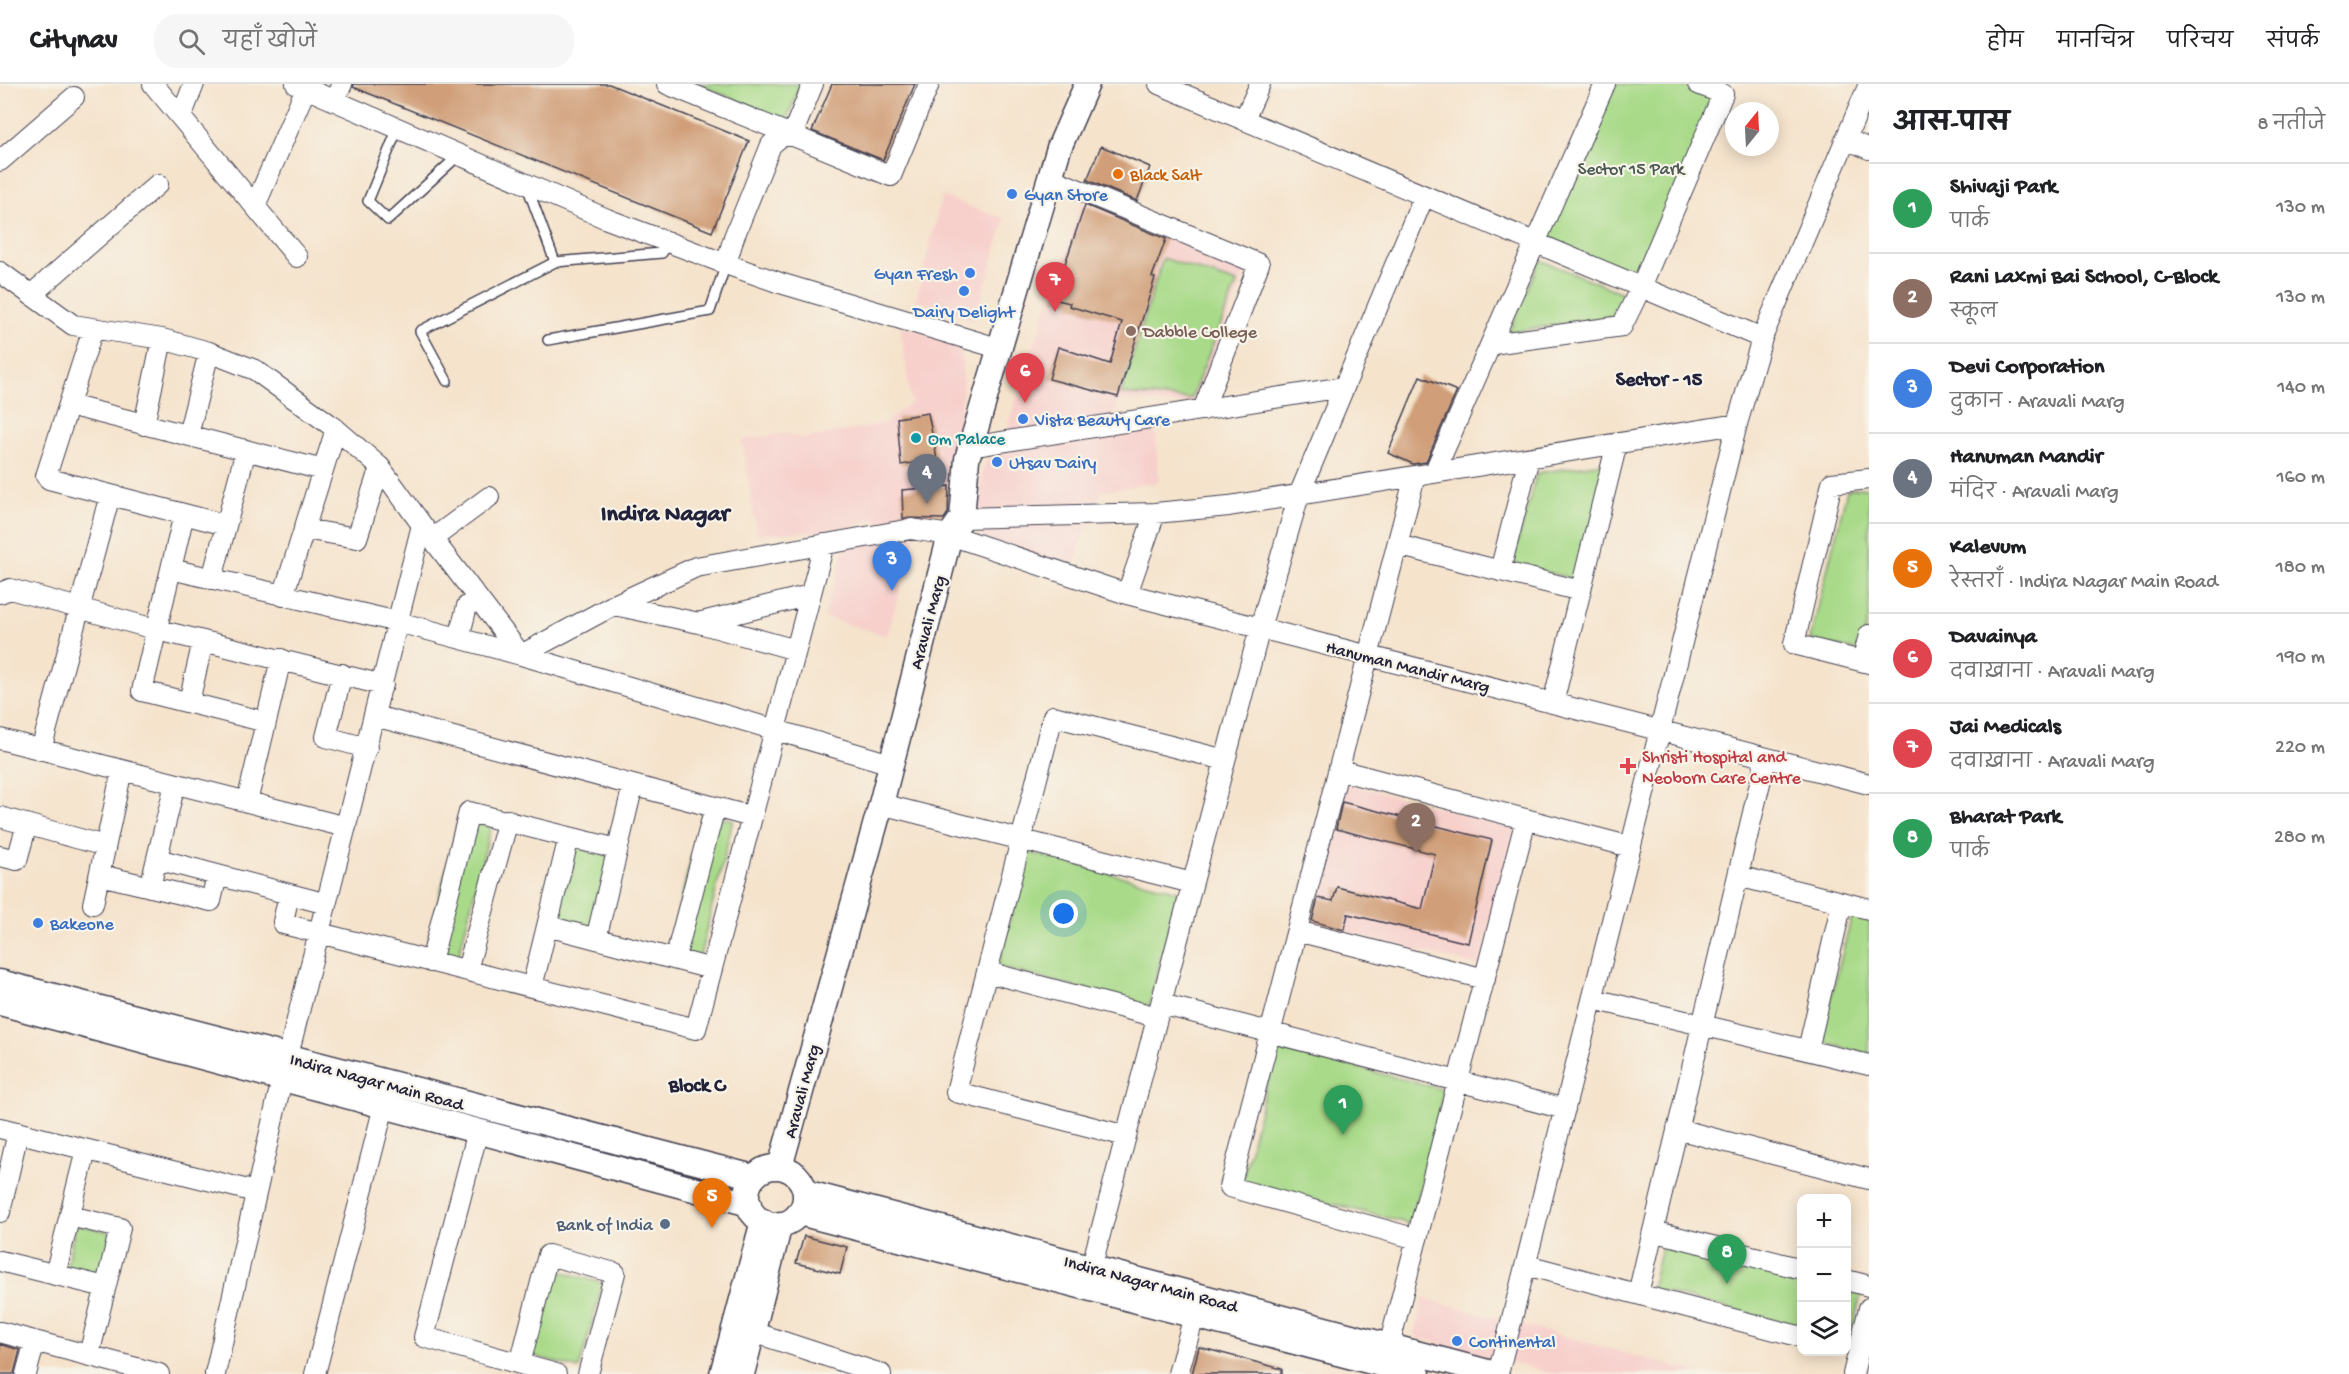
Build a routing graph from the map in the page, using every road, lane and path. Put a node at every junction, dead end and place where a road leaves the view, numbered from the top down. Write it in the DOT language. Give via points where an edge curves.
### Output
graph roads {
  1 [pos="153,84"];
  2 [pos="194,84"];
  3 [pos="667,84"];
  4 [pos="813,84"];
  5 [pos="928,84"];
  6 [pos="1087,84"];
  7 [pos="1159,84"];
  8 [pos="1260,84"];
  9 [pos="1605,84"];
  10 [pos="1698,84"];
  11 [pos="1869,84"];
  12 [pos="301,86"];
  13 [pos="338,92"];
  14 [pos="74,97"];
  15 [pos="180,117"];
  16 [pos="1244,120"];
  17 [pos="399,129"];
  18 [pos="792,135"];
  19 [pos="1846,139"];
  20 [pos="1869,149"];
  21 [pos="459,155"];
  22 [pos="0,161"];
  23 [pos="1050,178"];
  24 [pos="158,184"];
  25 [pos="526,184"];
  26 [pos="1424,196"];
  27 [pos="255,206"];
  28 [pos="668,242"];
  29 [pos="1536,243"];
  30 [pos="297,257"];
  31 [pos="555,262"];
  32 [pos="726,264"];
  33 [pos="0,272"];
  34 [pos="1641,287"];
  35 [pos="31,295"];
  36 [pos="93,330"];
  37 [pos="1762,338"];
  38 [pos="162,339"];
  39 [pos="548,340"];
  40 [pos="1492,344"];
  41 [pos="998,348"];
  42 [pos="210,352"];
  43 [pos="447,381"];
  44 [pos="1343,387"];
  45 [pos="69,405"];
  46 [pos="1203,410"];
  47 [pos="144,424"];
  48 [pos="1737,424"];
  49 [pos="336,429"];
  50 [pos="188,435"];
  51 [pos="1617,443"];
  52 [pos="970,447"];
  53 [pos="246,450"];
  54 [pos="1529,458"];
  55 [pos="380,466"];
  56 [pos="323,470"];
  57 [pos="1424,475"];
  58 [pos="1869,479"];
  59 [pos="110,495"];
  60 [pos="1299,495"];
  61 [pos="489,497"];
  62 [pos="1155,513"];
  63 [pos="184,514"];
  64 [pos="226,525"];
  65 [pos="956,527"];
  66 [pos="304,529"];
  67 [pos="427,532"];
  68 [pos="824,543"];
  69 [pos="1397,545"];
  70 [pos="171,569"];
  71 [pos="1500,570"];
  72 [pos="212,579"];
  73 [pos="1581,591"];
  74 [pos="0,593"];
  75 [pos="1127,594"];
  76 [pos="283,596"];
  77 [pos="810,596"];
  78 [pos="614,605"];
  79 [pos="467,606"];
  80 [pos="79,610"];
  81 [pos="398,622"];
  82 [pos="699,623"];
  83 [pos="1260,628"];
  84 [pos="158,630"];
  85 [pos="1869,635"];
  86 [pos="459,638"];
  87 [pos="203,641"];
  88 [pos="796,650"];
  89 [pos="521,655"];
  90 [pos="1369,656"];
  91 [pos="281,659"];
  92 [pos="1866,662"];
  93 [pos="342,674"];
  94 [pos="383,685"];
  95 [pos="189,702"];
  96 [pos="1553,703"];
  97 [pos="375,716"];
  98 [pos="266,722"];
  99 [pos="1660,730"];
  100 [pos="775,731"];
  101 [pos="0,739"];
  102 [pos="367,748"];
  103 [pos="41,750"];
  104 [pos="1766,758"];
  105 [pos="1225,760"];
  106 [pos="891,764"];
  107 [pos="123,770"];
  108 [pos="1340,770"];
  109 [pos="175,784"];
  110 [pos="1869,784"];
  111 [pos="633,785"];
  112 [pos="247,802"];
  113 [pos="880,804"];
  114 [pos="715,807"];
  115 [pos="0,817"];
  116 [pos="752,817"];
  117 [pos="1526,819"];
  118 [pos="508,820"];
  119 [pos="27,824"];
  120 [pos="346,827"];
  121 [pos="569,837"];
  122 [pos="1021,840"];
  123 [pos="105,846"];
  124 [pos="1631,847"];
  125 [pos="617,849"];
  126 [pos="0,856"];
  127 [pos="157,859"];
  128 [pos="99,875"];
  129 [pos="217,875"];
  130 [pos="1738,876"];
  131 [pos="1192,883"];
  132 [pos="150,887"];
  133 [pos="290,894"];
  134 [pos="1842,902"];
  135 [pos="93,904"];
  136 [pos="327,904"];
  137 [pos="1869,909"];
  138 [pos="547,926"];
  139 [pos="1297,931"];
  140 [pos="320,933"];
  141 [pos="596,939"];
  142 [pos="675,959"];
  143 [pos="430,962"];
  144 [pos="712,969"];
  145 [pos="467,970"];
  146 [pos="987,972"];
  147 [pos="1485,979"];
  148 [pos="0,982"];
  149 [pos="532,987"];
  150 [pos="1593,999"];
  151 [pos="0,1004"];
  152 [pos="1159,1010"];
  153 [pos="1702,1025"];
  154 [pos="1271,1032"];
  155 [pos="1808,1050"];
  156 [pos="1869,1065"];
  157 [pos="284,1068"];
  158 [pos="1458,1082"];
  159 [pos="384,1106"];
  160 [pos="1565,1109"];
  161 [pos="1677,1129"];
  162 [pos="9,1130"];
  163 [pos="478,1131"];
  164 [pos="1126,1136"];
  165 [pos="86,1150"];
  166 [pos="780,1167"];
  167 [pos="754,1177"];
  168 [pos="1869,1179"];
  169 [pos="256,1192"];
  170 [pos="1,1203"];
  171 [pos="779,1211"];
  172 [pos="70,1216"];
  173 [pos="1653,1231"];
  174 [pos="1417,1239"];
  175 [pos="0,1261"];
  176 [pos="1526,1265"];
  177 [pos="1797,1268"];
  178 [pos="56,1275"];
  179 [pos="1089,1278"];
  180 [pos="1851,1281"];
  181 [pos="1869,1286"];
  182 [pos="105,1287"];
  183 [pos="1638,1294"];
  184 [pos="1869,1308"];
  185 [pos="1194,1316"];
  186 [pos="0,1332"];
  187 [pos="753,1332"];
  188 [pos="1797,1336"];
  189 [pos="35,1341"];
  190 [pos="1389,1346"];
  191 [pos="1852,1350"];
  192 [pos="88,1355"];
  193 [pos="520,1364"];
  194 [pos="26,1374"];
  195 [pos="159,1374"];
  196 [pos="214,1374"];
  197 [pos="315,1374"];
  198 [pos="556,1374"];
  199 [pos="588,1374"];
  200 [pos="722,1374"];
  201 [pos="742,1374"];
  202 [pos="881,1374"];
  203 [pos="1178,1374"];
  204 [pos="1418,1374"];
  205 [pos="1497,1374"];
  206 [pos="1853,1374"];
  1 -- 15 [label="street"];
  2 -- 15 [label="street"];
  3 -- 18 [label="street"];
  4 -- 18 [label="street"];
  5 -- 18 [label="street" via="891,176"];
  6 -- 23 [label="street, Aravali Marg"];
  7 -- 16 [label="street"];
  8 -- 16 [label="street"];
  9 -- 29 [label="street"];
  10 -- 34 [label="street" via="1723,94"];
  11 -- 19 [label="street"];
  12 -- 13 [label="street"];
  12 -- 27 [label="street"];
  13 -- 17 [label="street"];
  14 -- 22 [label="street"];
  15 -- 27 [label="street"];
  16 -- 26 [label="street"];
  17 -- 21 [label="street"];
  17 -- 21 [label="lane" via="368,201 388,220"];
  18 -- 32 [label="street" via="771,144"];
  19 -- 20 [label="street"];
  19 -- 37 [label="street"];
  21 -- 25 [label="street"];
  23 -- 41 [label="street, Aravali Marg"];
  23 -- 46 [label="street" via="1259,264"];
  24 -- 35 [label="street"];
  25 -- 28 [label="street"];
  25 -- 31 [label="lane"];
  26 -- 29 [label="street"];
  26 -- 44 [label="street"];
  27 -- 30 [label="street"];
  28 -- 31 [label="lane" via="663,253"];
  28 -- 32 [label="street"];
  29 -- 34 [label="street"];
  29 -- 40 [label="street"];
  31 -- 43 [label="lane" via="420,331"];
  32 -- 39 [label="lane" via="710,311"];
  32 -- 41 [label="street"];
  33 -- 35 [label="street"];
  34 -- 37 [label="street"];
  34 -- 40 [label="street" via="1622,326"];
  35 -- 36 [label="street" via="73,325"];
  36 -- 38 [label="street"];
  36 -- 45 [label="street"];
  37 -- 48 [label="street"];
  38 -- 42 [label="street"];
  38 -- 47 [label="street"];
  40 -- 57 [label="street"];
  41 -- 52 [label="street, Aravali Marg"];
  42 -- 49 [label="street" via="255,370"];
  42 -- 50 [label="street"];
  44 -- 46 [label="street"];
  44 -- 60 [label="street"];
  45 -- 47 [label="street"];
  45 -- 59 [label="street" via="46,476"];
  46 -- 52 [label="street"];
  47 -- 50 [label="street"];
  48 -- 51 [label="street"];
  48 -- 99 [label="street"];
  49 -- 55 [label="street"];
  49 -- 56 [label="street"];
  50 -- 53 [label="street"];
  51 -- 54 [label="street"];
  51 -- 73 [label="street"];
  52 -- 65 [label="street, Aravali Marg"];
  53 -- 56 [label="street"];
  53 -- 64 [label="street"];
  54 -- 57 [label="street"];
  54 -- 71 [label="street"];
  55 -- 66 [label="street" via="357,538"];
  55 -- 67 [label="street"];
  56 -- 66 [label="street"];
  57 -- 60 [label="street"];
  57 -- 69 [label="street"];
  58 -- 92 [label="street" via="1832,483 1794,644"];
  59 -- 63 [label="street"];
  59 -- 80 [label="street"];
  60 -- 62 [label="street"];
  60 -- 83 [label="street"];
  61 -- 67 [label="street"];
  62 -- 65 [label="street"];
  62 -- 75 [label="street"];
  63 -- 64 [label="street"];
  63 -- 70 [label="street"];
  64 -- 72 [label="street"];
  65 -- 68 [label="street" via="911,529"];
  65 -- 75 [label="street, Hanuman Mandir Marg"];
  65 -- 106 [label="street, Aravali Marg"];
  66 -- 76 [label="street"];
  67 -- 81 [label="street"];
  67 -- 89 [label="street"];
  68 -- 77 [label="street"];
  68 -- 78 [label="street" via="696,567"];
  69 -- 71 [label="street"];
  69 -- 90 [label="street"];
  70 -- 72 [label="street"];
  70 -- 84 [label="street"];
  71 -- 73 [label="street"];
  72 -- 76 [label="street"];
  73 -- 96 [label="street"];
  74 -- 80 [label="street" via="10,589"];
  75 -- 83 [label="street, Hanuman Mandir Marg"];
  76 -- 81 [label="street"];
  77 -- 82 [label="street"];
  77 -- 88 [label="street"];
  78 -- 82 [label="street"];
  78 -- 89 [label="street"];
  79 -- 86 [label="street"];
  80 -- 84 [label="street"];
  80 -- 103 [label="street"];
  81 -- 86 [label="street"];
  81 -- 94 [label="street"];
  82 -- 88 [label="street"];
  83 -- 90 [label="street, Hanuman Mandir Marg"];
  83 -- 105 [label="street"];
  84 -- 87 [label="street"];
  84 -- 95 [label="street" via="142,691"];
  85 -- 92 [label="street"];
  86 -- 89 [label="street"];
  87 -- 91 [label="street"];
  87 -- 95 [label="street"];
  88 -- 100 [label="street"];
  89 -- 100 [label="street"];
  90 -- 96 [label="street, Hanuman Mandir Marg"];
  90 -- 108 [label="street"];
  91 -- 93 [label="street"];
  91 -- 98 [label="street"];
  93 -- 94 [label="street"];
  93 -- 102 [label="street" via="326,737"];
  94 -- 97 [label="street"];
  95 -- 98 [label="street"];
  96 -- 99 [label="street, Hanuman Mandir Marg"];
  97 -- 102 [label="street"];
  97 -- 111 [label="street"];
  98 -- 112 [label="street"];
  99 -- 104 [label="street, Hanuman Mandir Marg"];
  99 -- 124 [label="street"];
  100 -- 106 [label="street"];
  100 -- 116 [label="street"];
  101 -- 103 [label="street"];
  102 -- 120 [label="street"];
  103 -- 107 [label="street"];
  104 -- 110 [label="street, Hanuman Mandir Marg"];
  104 -- 130 [label="street"];
  105 -- 122 [label="street" via="1053,716"];
  105 -- 131 [label="street"];
  106 -- 113 [label="street, Aravali Marg"];
  107 -- 109 [label="street"];
  107 -- 123 [label="street"];
  108 -- 117 [label="street"];
  108 -- 139 [label="street"];
  109 -- 112 [label="street"];
  109 -- 127 [label="street"];
  111 -- 114 [label="street"];
  111 -- 125 [label="street"];
  112 -- 120 [label="street"];
  113 -- 122 [label="street"];
  113 -- 166 [label="street, Aravali Marg"];
  114 -- 116 [label="street"];
  114 -- 142 [label="street"];
  115 -- 119 [label="street"];
  116 -- 144 [label="street"];
  117 -- 124 [label="street"];
  117 -- 147 [label="street"];
  118 -- 121 [label="street"];
  118 -- 143 [label="street" via="473,812 466,815"];
  118 -- 145 [label="street"];
  119 -- 123 [label="street"];
  119 -- 126 [label="street" via="17,860"];
  120 -- 136 [label="street"];
  121 -- 125 [label="street"];
  121 -- 138 [label="street"];
  122 -- 131 [label="street"];
  122 -- 146 [label="street"];
  123 -- 128 [label="street"];
  124 -- 150 [label="street"];
  125 -- 141 [label="street"];
  127 -- 129 [label="street"];
  127 -- 132 [label="street"];
  128 -- 132 [label="street"];
  128 -- 135 [label="street"];
  129 -- 132 [label="street" via="211,901"];
  129 -- 133 [label="street"];
  130 -- 134 [label="street"];
  130 -- 153 [label="street"];
  131 -- 152 [label="street"];
  133 -- 136 [label="street"];
  133 -- 140 [label="street" via="283,923"];
  134 -- 137 [label="street"];
  134 -- 155 [label="street"];
  136 -- 140 [label="street"];
  138 -- 141 [label="street"];
  138 -- 149 [label="street"];
  139 -- 147 [label="street"];
  139 -- 154 [label="street"];
  140 -- 143 [label="street"];
  140 -- 157 [label="street"];
  141 -- 142 [label="street"];
  142 -- 144 [label="street"];
  143 -- 145 [label="street"];
  144 -- 149 [label="street" via="696,1029"];
  145 -- 149 [label="street"];
  146 -- 152 [label="street"];
  146 -- 164 [label="street" via="956,1092"];
  147 -- 158 [label="street"];
  148 -- 157 [label="street, Indira Nagar Main Road"];
  150 -- 153 [label="street"];
  150 -- 160 [label="street"];
  151 -- 157 [label="street, Indira Nagar Main Road"];
  152 -- 154 [label="street"];
  152 -- 164 [label="street"];
  153 -- 155 [label="street"];
  153 -- 161 [label="street"];
  154 -- 158 [label="street"];
  154 -- 174 [label="street" via="1230,1187"];
  155 -- 156 [label="street"];
  157 -- 159 [label="street, Indira Nagar Main Road"];
  157 -- 167 [label="street, Indira Nagar Main Road"];
  157 -- 169 [label="street"];
  158 -- 160 [label="street"];
  158 -- 174 [label="street"];
  159 -- 163 [label="street, Indira Nagar Main Road"];
  159 -- 197 [label="street"];
  160 -- 176 [label="street"];
  161 -- 168 [label="street"];
  161 -- 173 [label="street"];
  162 -- 165 [label="street"];
  162 -- 170 [label="street"];
  163 -- 171 [label="street, Indira Nagar Main Road"];
  163 -- 193 [label="street" via="424,1337"];
  164 -- 179 [label="street"];
  165 -- 169 [label="street"];
  165 -- 172 [label="street"];
  166 -- 167 [label="street" via="768,1168"];
  166 -- 171 [label="street" via="798,1177"];
  167 -- 171 [label="street" via="748,1192"];
  169 -- 196 [label="street"];
  171 -- 179 [label="street, Indira Nagar Main Road"];
  171 -- 187 [label="street"];
  171 -- 200 [label="street"];
  172 -- 178 [label="street"];
  172 -- 182 [label="street" via="120,1228"];
  173 -- 177 [label="street"];
  173 -- 183 [label="street"];
  174 -- 190 [label="street"];
  175 -- 178 [label="street"];
  176 -- 183 [label="street"];
  176 -- 205 [label="street"];
  178 -- 182 [label="street"];
  179 -- 185 [label="street, Indira Nagar Main Road"];
  179 -- 190 [label="street, Indira Nagar Main Road"];
  180 -- 181 [label="street"];
  182 -- 192 [label="street"];
  183 -- 188 [label="street"];
  184 -- 191 [label="street"];
  185 -- 203 [label="street"];
  185 -- 204 [label="street, Indira Nagar Main Road"];
  186 -- 189 [label="street"];
  187 -- 201 [label="street"];
  187 -- 202 [label="street"];
  189 -- 192 [label="street"];
  189 -- 194 [label="street"];
  190 -- 205 [label="street, Indira Nagar Main Road"];
  191 -- 206 [label="street"];
  192 -- 195 [label="street"];
  193 -- 198 [label="street"];
  193 -- 199 [label="street" via="548,1255 615,1273"];
}
